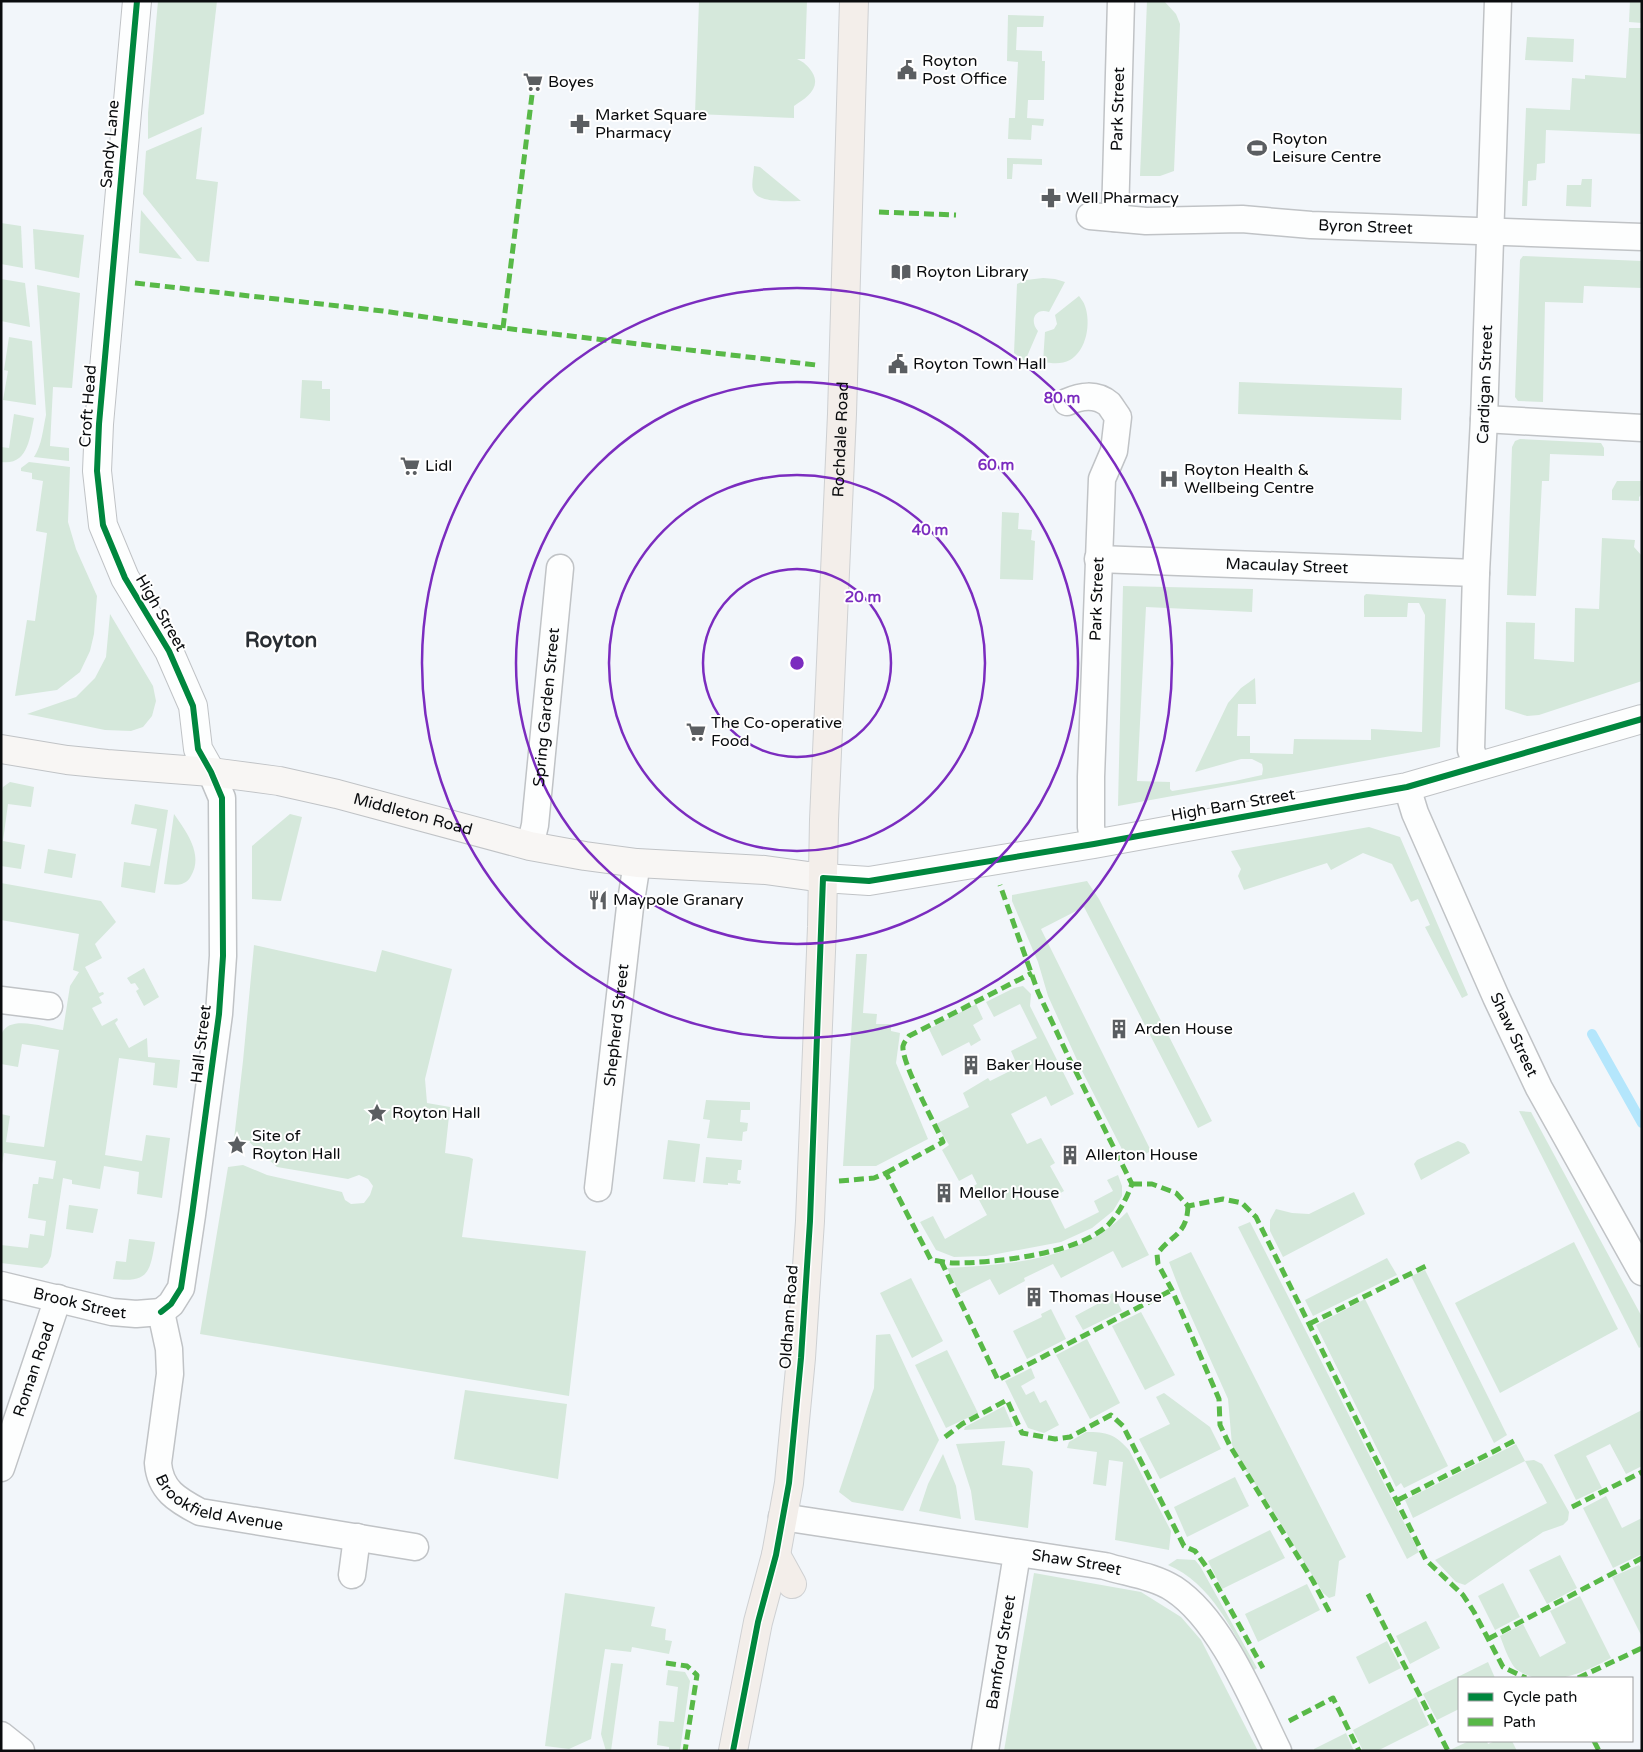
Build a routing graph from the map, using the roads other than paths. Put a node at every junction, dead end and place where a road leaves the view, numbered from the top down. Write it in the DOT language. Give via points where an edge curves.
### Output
graph roads {
  1 [pos="137,1"];
  2 [pos="854,1"];
  3 [pos="1121,1"];
  4 [pos="1498,1"];
  5 [pos="1102,217"];
  6 [pos="1490,232"];
  7 [pos="1642,237"];
  8 [pos="111,289"];
  9 [pos="1067,402"];
  10 [pos="1484,418"];
  11 [pos="1642,428"];
  12 [pos="103,525"];
  13 [pos="1098,559"];
  14 [pos="560,568"];
  15 [pos="1476,573"];
  16 [pos="1642,719"];
  17 [pos="1,748"];
  18 [pos="1478,765"];
  19 [pos="211,772"];
  20 [pos="1407,787"];
  21 [pos="1094,844"];
  22 [pos="530,846"];
  23 [pos="637,863"];
  24 [pos="823,878"];
  25 [pos="1,1000"];
  26 [pos="49,1006"];
  27 [pos="598,1188"];
  28 [pos="1642,1272"];
  29 [pos="1,1285"];
  30 [pos="58,1298"];
  31 [pos="161,1312"];
  32 [pos="1,1468"];
  33 [pos="782,1517"];
  34 [pos="356,1537"];
  35 [pos="415,1546"];
  36 [pos="1016,1554"];
  37 [pos="776,1555"];
  38 [pos="352,1575"];
  39 [pos="792,1584"];
  40 [pos="1,1735"];
  41 [pos="21,1751"];
  42 [pos="733,1751"];
  43 [pos="985,1751"];
  44 [pos="1278,1751"];
  1 -- 8 [label="street, Sandy Lane"];
  2 -- 24 [label="main road, Rochdale Road" via="842,414"];
  3 -- 5 [label="street, Park Street"];
  4 -- 6 [label="street, Cardigan Street"];
  5 -- 6 [label="street, Byron Street" via="1242,219 1311,226"];
  6 -- 7 [label="street, Byron Street"];
  6 -- 10 [label="street, Cardigan Street"];
  8 -- 12 [label="street, Croft Head" via="97,471"];
  9 -- 13 [label="street, Park Street" via="1079,396 1096,397 1108,404 1118,417 1114,450 1102,479"];
  10 -- 11 [label="street"];
  10 -- 15 [label="street, Cardigan Street"];
  12 -- 19 [label="street, High Street" via="125,578 169,651 193,706 198,749"];
  13 -- 15 [label="street, Macaulay Street"];
  13 -- 21 [label="street, Park Street" via="1090,827"];
  14 -- 22 [label="street, Spring Garden Street" via="535,825"];
  15 -- 18 [label="street, Cardigan Street" via="1471,750"];
  16 -- 18 [label="street, High Barn Street"];
  17 -- 19 [label="main road, Middleton Road" via="107,764"];
  18 -- 20 [label="street, High Barn Street"];
  19 -- 22 [label="main road, Middleton Road" via="279,781 337,794"];
  19 -- 31 [label="street, Hall Street" via="222,798 223,956 219,1014 181,1288 172,1304"];
  20 -- 21 [label="street, High Barn Street"];
  20 -- 28 [label="street, Shaw Street" via="1415,813 1488,980 1539,1088"];
  21 -- 24 [label="street, High Barn Street" via="869,881"];
  22 -- 23 [label="main road, Middleton Road"];
  23 -- 24 [label="main road, Middleton Road" via="765,870"];
  23 -- 27 [label="street, Shepherd Street"];
  24 -- 33 [label="main road, Oldham Road" via="801,1358 789,1483"];
  25 -- 26 [label="street"];
  29 -- 30 [label="street, Brook Street"];
  30 -- 31 [label="street, Brook Street" via="112,1312"];
  30 -- 32 [label="street, Roman Road"];
  31 -- 34 [label="street, Brookfield Avenue" via="169,1349 170,1374 158,1463 159,1476 168,1489 179,1501 200,1512"];
  33 -- 36 [label="street, Shaw Street"];
  33 -- 37 [label="main road, Oldham Road"];
  34 -- 35 [label="street, Brookfield Avenue"];
  34 -- 38 [label="street"];
  36 -- 43 [label="street, Bamford Street"];
  36 -- 44 [label="street, Shaw Street" via="1105,1566 1172,1588 1206,1620 1225,1647"];
  37 -- 39 [label="main road"];
  37 -- 42 [label="main road, Oldham Road" via="758,1622"];
  40 -- 41 [label="street"];
}
